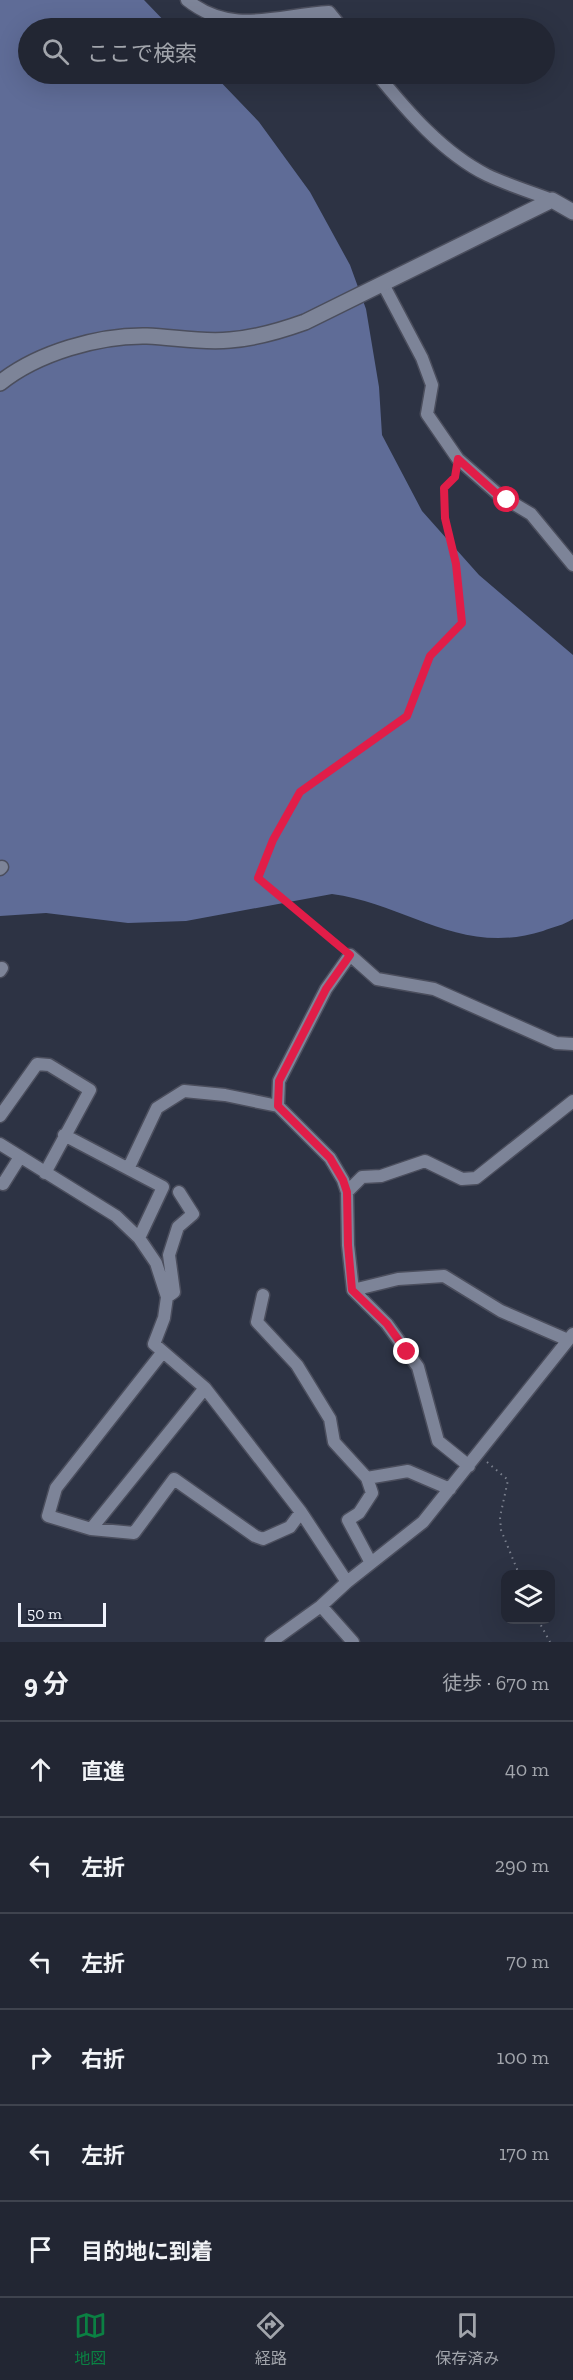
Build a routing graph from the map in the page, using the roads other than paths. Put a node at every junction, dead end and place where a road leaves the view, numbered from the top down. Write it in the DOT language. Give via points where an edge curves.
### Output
graph roads {
  1 [pos="187,0"];
  2 [pos="322,0"];
  3 [pos="329,12"];
  4 [pos="219,18"];
  5 [pos="279,18"];
  6 [pos="334,18"];
  7 [pos="386,84"];
  8 [pos="552,200"];
  9 [pos="573,212"];
  10 [pos="383,284"];
  11 [pos="0,383"];
  12 [pos="573,565"];
  13 [pos="573,1044"];
  14 [pos="573,1101"];
  15 [pos="278,1106"];
  16 [pos="0,1116"];
  17 [pos="64,1135"];
  18 [pos="0,1144"];
  19 [pos="20,1157"];
  20 [pos="129,1167"];
  21 [pos="45,1173"];
  22 [pos="0,1183"];
  23 [pos="179,1192"];
  24 [pos="347,1192"];
  25 [pos="139,1238"];
  26 [pos="352,1290"];
  27 [pos="263,1296"];
  28 [pos="167,1297"];
  29 [pos="571,1337"];
  30 [pos="162,1353"];
  31 [pos="204,1388"];
  32 [pos="469,1466"];
  33 [pos="367,1478"];
  34 [pos="450,1489"];
  35 [pos="301,1512"];
  36 [pos="91,1529"];
  37 [pos="371,1563"];
  38 [pos="346,1582"];
  39 [pos="321,1606"];
  40 [pos="271,1642"];
  41 [pos="352,1642"];
  1 -- 4 [label="street"];
  2 -- 3 [label="street"];
  3 -- 5 [label="street"];
  3 -- 6 [label="street"];
  7 -- 8 [label="street" via="421,124 454,153 486,174"];
  8 -- 9 [label="street"];
  8 -- 10 [label="street"];
  10 -- 11 [label="street" via="267,336 228,341 106,338 36,362"];
  10 -- 12 [label="street" via="432,385 427,414 458,459 498,495 531,514"];
  13 -- 15 [label="street" via="556,1043 434,989 377,980 350,955 326,989 279,1081"];
  14 -- 24 [label="street" via="476,1178 462,1179 425,1161 381,1176 362,1177"];
  15 -- 20 [label="street" via="184,1091 157,1108"];
  15 -- 24 [label="street" via="330,1158"];
  16 -- 17 [label="street" via="37,1064 49,1065 90,1090"];
  17 -- 20 [label="street"];
  17 -- 21 [label="street"];
  18 -- 19 [label="street"];
  19 -- 21 [label="street"];
  19 -- 22 [label="street"];
  20 -- 25 [label="street" via="163,1187"];
  21 -- 25 [label="street" via="116,1216"];
  23 -- 28 [label="street" via="193,1214 178,1227 169,1255 174,1292"];
  24 -- 26 [label="street"];
  25 -- 28 [label="street" via="156,1263"];
  26 -- 29 [label="street" via="398,1279 444,1276 501,1311"];
  26 -- 32 [label="street" via="387,1324 418,1367 438,1441"];
  27 -- 33 [label="street" via="257,1322 297,1365 330,1419 334,1442"];
  28 -- 30 [label="street" via="154,1344"];
  29 -- 32 [label="street"];
  30 -- 31 [label="street"];
  30 -- 36 [label="street" via="56,1488 48,1516"];
  31 -- 35 [label="street"];
  31 -- 36 [label="street"];
  32 -- 34 [label="street"];
  33 -- 34 [label="street" via="408,1471"];
  33 -- 37 [label="street" via="372,1493 359,1513 348,1520"];
  34 -- 37 [label="street" via="423,1522"];
  35 -- 36 [label="street" via="290,1527 263,1539 174,1479 134,1533"];
  35 -- 38 [label="street"];
  37 -- 38 [label="street"];
  38 -- 39 [label="street"];
  39 -- 40 [label="street"];
  39 -- 41 [label="street"];
}
